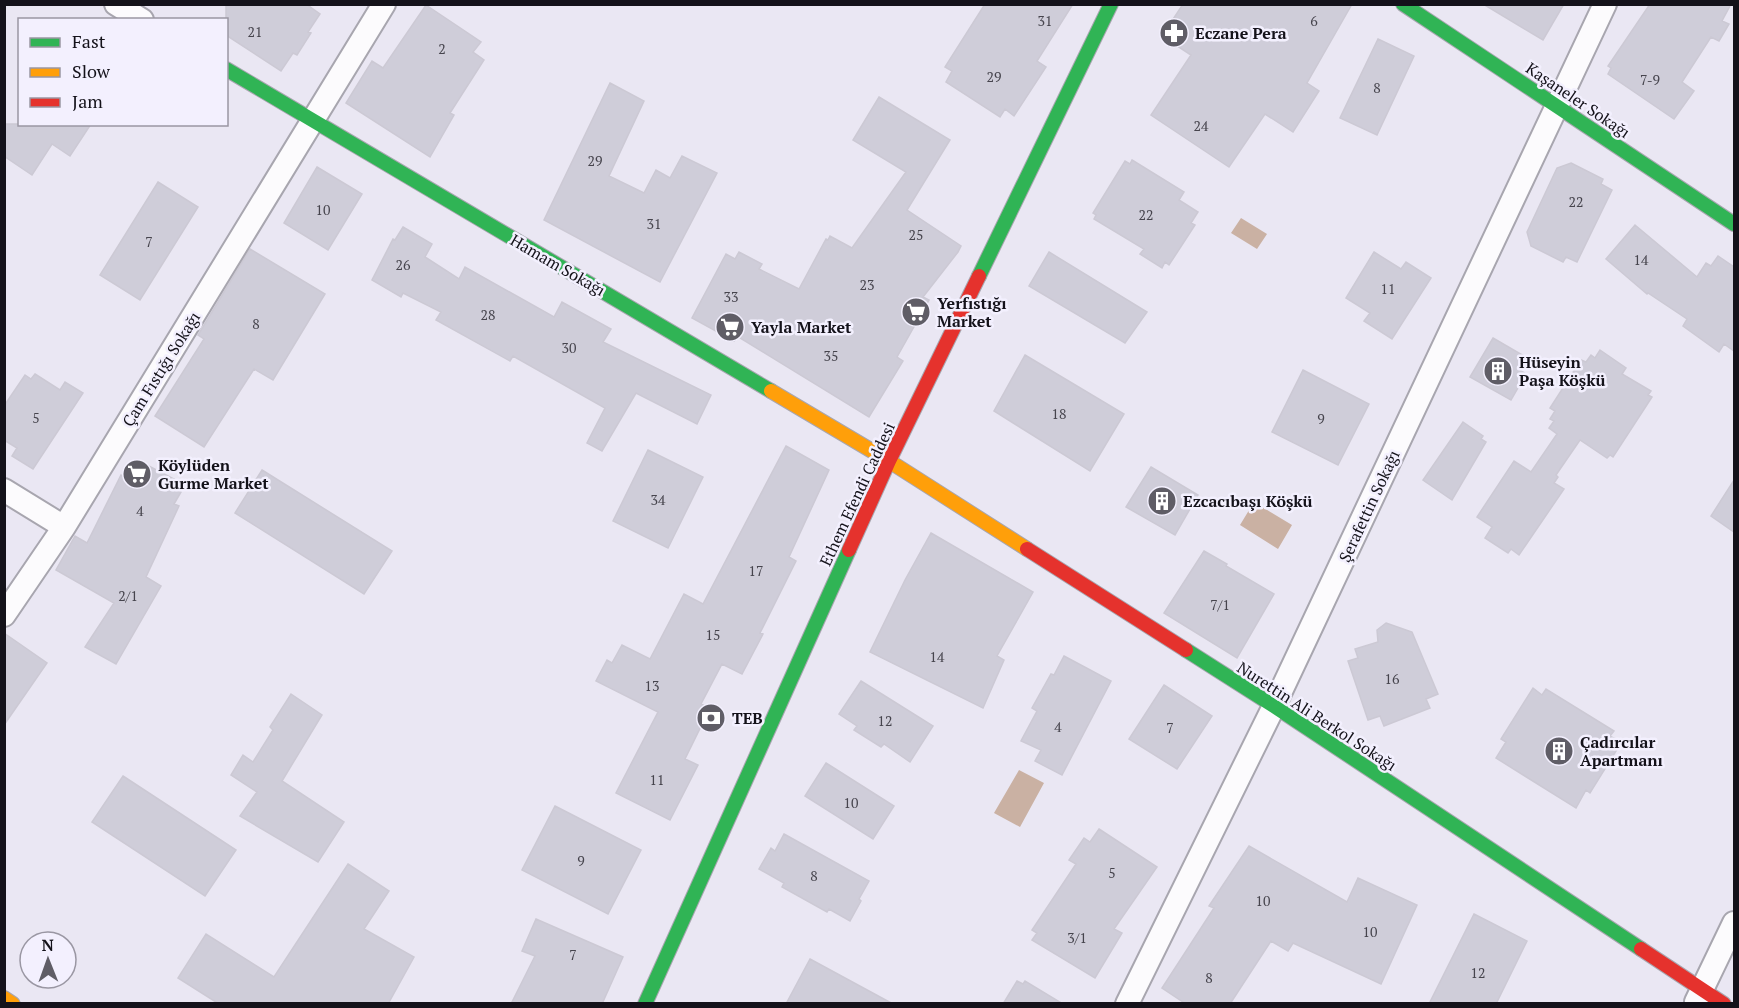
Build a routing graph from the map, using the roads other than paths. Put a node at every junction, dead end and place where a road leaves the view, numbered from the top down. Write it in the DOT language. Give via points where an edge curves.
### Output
graph roads {
  1 [pos="116,4"];
  2 [pos="384,4"];
  3 [pos="1111,4"];
  4 [pos="1403,4"];
  5 [pos="1605,4"];
  6 [pos="139,18"];
  7 [pos="228,70"];
  8 [pos="1558,106"];
  9 [pos="313,121"];
  10 [pos="1734,224"];
  11 [pos="889,461"];
  12 [pos="4,490"];
  13 [pos="64,527"];
  14 [pos="4,615"];
  15 [pos="1274,706"];
  16 [pos="1734,923"];
  17 [pos="1699,997"];
  18 [pos="4,998"];
  19 [pos="13,1004"];
  20 [pos="645,1004"];
  21 [pos="1127,1004"];
  22 [pos="1724,1004"];
  1 -- 6 [label="street"];
  2 -- 9 [label="street, Çam Fıstığı Sokağı"];
  3 -- 11 [label="street, Ethem Efendi Caddesi"];
  4 -- 8 [label="street, Kaşaneler Sokağı"];
  5 -- 8 [label="street, Şerafettin Sokağı"];
  7 -- 9 [label="street, Hamam Sokağı"];
  8 -- 10 [label="street, Kaşaneler Sokağı"];
  8 -- 15 [label="street, Şerafettin Sokağı"];
  9 -- 11 [label="street, Hamam Sokağı"];
  9 -- 13 [label="street, Çam Fıstığı Sokağı"];
  11 -- 15 [label="street, Nurettin Ali Berkol Sokağı"];
  11 -- 20 [label="street, Ethem Efendi Caddesi"];
  12 -- 13 [label="street"];
  13 -- 14 [label="street, Çam Fıstığı Sokağı"];
  15 -- 17 [label="street, Nurettin Ali Berkol Sokağı"];
  15 -- 21 [label="street, Şerafettin Sokağı"];
  16 -- 17 [label="street"];
  17 -- 22 [label="street, Nurettin Ali Berkol Sokağı"];
  18 -- 19 [label="street"];
}
